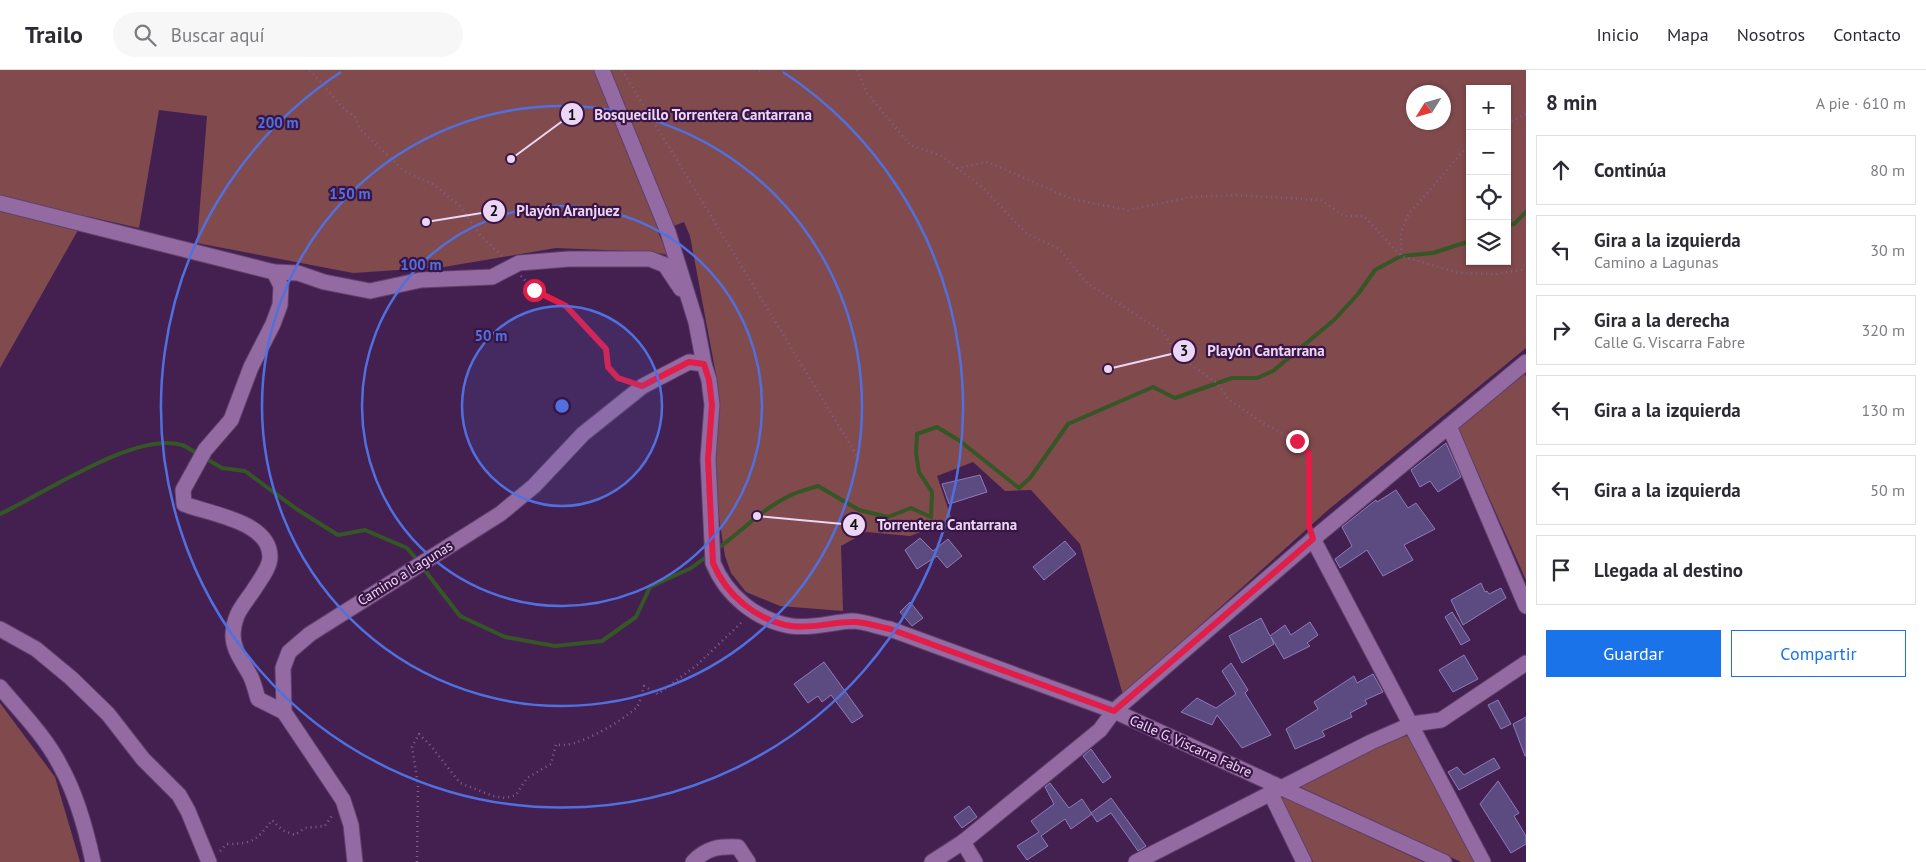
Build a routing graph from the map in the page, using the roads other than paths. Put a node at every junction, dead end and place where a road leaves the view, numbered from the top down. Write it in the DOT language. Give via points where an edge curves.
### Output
graph roads {
  1 [pos="602,70"];
  2 [pos="0,203"];
  3 [pos="274,272"];
  4 [pos="696,322"];
  5 [pos="1526,362"];
  6 [pos="704,364"];
  7 [pos="1449,426"];
  8 [pos="1313,539"];
  9 [pos="1526,606"];
  10 [pos="0,629"];
  11 [pos="1526,663"];
  12 [pos="0,687"];
  13 [pos="1114,711"];
  14 [pos="284,712"];
  15 [pos="1412,724"];
  16 [pos="1276,789"];
  17 [pos="963,842"];
  18 [pos="208,859"];
  19 [pos="93,862"];
  20 [pos="355,862"];
  21 [pos="693,862"];
  22 [pos="748,862"];
  23 [pos="932,862"];
  24 [pos="975,862"];
  25 [pos="1136,862"];
  26 [pos="1304,862"];
  27 [pos="1444,862"];
  28 [pos="1483,862"];
  1 -- 4 [label="street" via="668,232"];
  2 -- 3 [label="street"];
  3 -- 4 [label="street" via="298,273 370,291 421,280 492,277 519,263 650,259 665,265 680,286"];
  3 -- 14 [label="street" via="281,286 280,305 273,324 251,367 232,420 205,450 184,490 184,504 248,525 268,543 270,558 266,571 235,617 233,638 258,699"];
  4 -- 6 [label="street, Calle G. Viscarra Fabre"];
  5 -- 7 [label="street"];
  6 -- 13 [label="street, Calle G. Viscarra Fabre" via="712,405 708,459 713,563 735,598 753,612 791,626 854,621 890,629"];
  6 -- 14 [label="street, Camino a Lagunas" via="689,362 642,386 583,434 534,486 500,514 310,634 289,652 283,668"];
  7 -- 8 [label="street"];
  7 -- 9 [label="street"];
  8 -- 13 [label="street"];
  8 -- 15 [label="street"];
  10 -- 18 [label="street" via="36,649 108,714 133,748 179,795"];
  11 -- 15 [label="street" via="1441,720"];
  12 -- 19 [label="street" via="43,738 62,767 79,808"];
  13 -- 16 [label="street, Calle G. Viscarra Fabre"];
  13 -- 17 [label="street" via="1100,730"];
  14 -- 20 [label="street" via="343,800 351,825"];
  15 -- 16 [label="street"];
  15 -- 28 [label="street"];
  16 -- 25 [label="street"];
  16 -- 26 [label="street"];
  16 -- 27 [label="street, Calle G. Viscarra Fabre"];
  17 -- 23 [label="street"];
  17 -- 24 [label="street"];
  21 -- 22 [label="street" via="703,851 738,847"];
}
